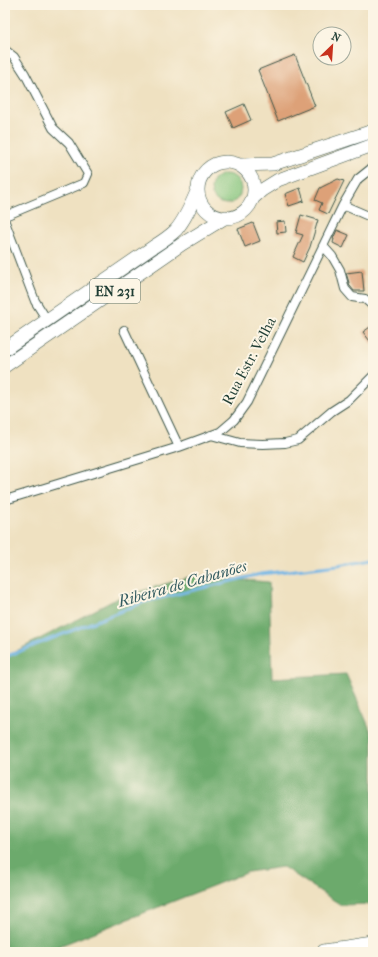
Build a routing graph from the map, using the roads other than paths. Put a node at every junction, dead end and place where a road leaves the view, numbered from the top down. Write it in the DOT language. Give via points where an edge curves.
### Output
graph roads {
  1 [pos="5,50"];
  2 [pos="373,131"];
  3 [pos="373,145"];
  4 [pos="240,165"];
  5 [pos="373,167"];
  6 [pos="198,189"];
  7 [pos="252,199"];
  8 [pos="343,205"];
  9 [pos="5,216"];
  10 [pos="226,217"];
  11 [pos="373,218"];
  12 [pos="5,222"];
  13 [pos="323,246"];
  14 [pos="373,306"];
  15 [pos="47,320"];
  16 [pos="124,330"];
  17 [pos="5,349"];
  18 [pos="5,366"];
  19 [pos="373,376"];
  20 [pos="211,435"];
  21 [pos="179,447"];
  22 [pos="5,500"];
  23 [pos="373,944"];
  24 [pos="324,952"];
  1 -- 9 [label="street" via="14,57 53,128 69,143 88,174 84,183"];
  2 -- 4 [label="main road, EN 231" via="273,164"];
  3 -- 7 [label="main road, EN 231" via="278,180"];
  4 -- 6 [label="main road, EN 231" via="221,162 212,166 200,180"];
  4 -- 7 [label="main road" via="253,183"];
  5 -- 8 [label="street, Rua Estr. Velha" via="358,179"];
  6 -- 10 [label="main road" via="203,206 217,216"];
  6 -- 15 [label="main road, EN 231" via="188,212 175,231"];
  7 -- 10 [label="main road, EN 231" via="242,212"];
  8 -- 11 [label="street"];
  8 -- 13 [label="street, Rua Estr. Velha"];
  10 -- 18 [label="main road, EN 231" via="182,244"];
  12 -- 15 [label="street" via="35,301"];
  13 -- 14 [label="street" via="340,270 345,289 352,297 365,299"];
  13 -- 20 [label="street, Rua Estr. Velha" via="247,402 234,420 220,432"];
  15 -- 17 [label="main road, EN 231"];
  16 -- 21 [label="street"];
  19 -- 20 [label="street" via="349,400 298,440 285,444 240,443"];
  20 -- 21 [label="street, Rua Estr. Velha"];
  21 -- 22 [label="street, Rua Estr. Velha"];
  23 -- 24 [label="highway"];
}
